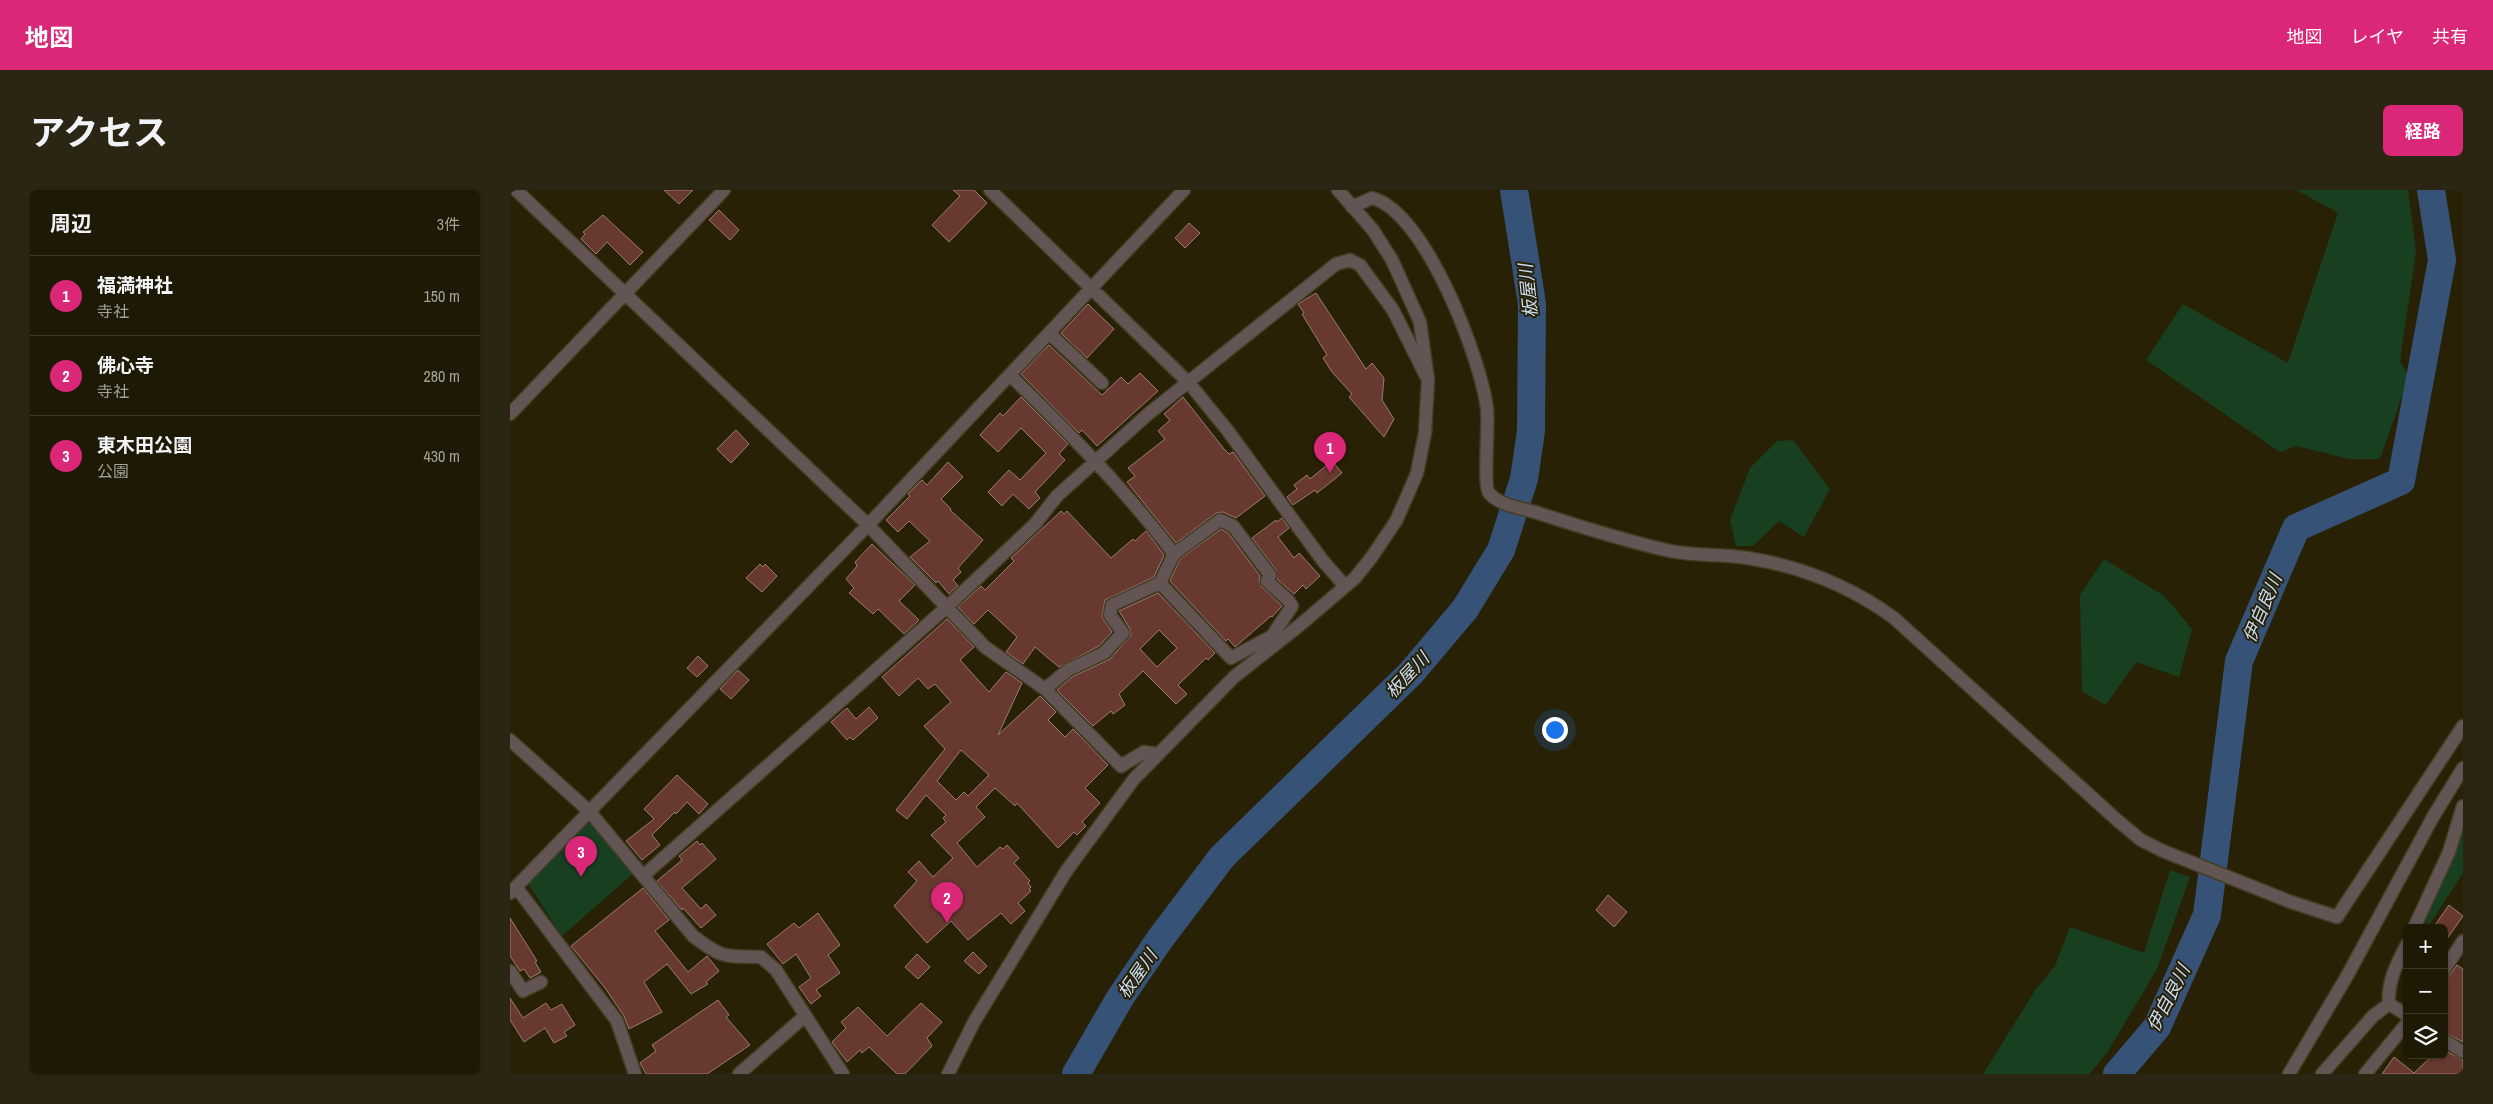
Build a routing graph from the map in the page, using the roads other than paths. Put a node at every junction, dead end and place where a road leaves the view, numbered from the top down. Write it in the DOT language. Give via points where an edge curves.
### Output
graph roads {
  1 [pos="516,190"];
  2 [pos="724,190"];
  3 [pos="990,190"];
  4 [pos="1184,190"];
  5 [pos="1338,190"];
  6 [pos="1352,207"];
  7 [pos="1092,288"];
  8 [pos="624,293"];
  9 [pos="1049,333"];
  10 [pos="1010,375"];
  11 [pos="1428,380"];
  12 [pos="1189,382"];
  13 [pos="1102,383"];
  14 [pos="510,414"];
  15 [pos="1097,461"];
  16 [pos="868,525"];
  17 [pos="1174,554"];
  18 [pos="1160,583"];
  19 [pos="1345,586"];
  20 [pos="948,606"];
  21 [pos="1275,639"];
  22 [pos="1045,689"];
  23 [pos="2463,726"];
  24 [pos="510,740"];
  25 [pos="1157,754"];
  26 [pos="2463,768"];
  27 [pos="2463,806"];
  28 [pos="589,810"];
  29 [pos="643,876"];
  30 [pos="513,890"];
  31 [pos="2416,924"];
  32 [pos="2463,941"];
  33 [pos="2403,952"];
  34 [pos="2445,969"];
  35 [pos="510,971"];
  36 [pos="541,982"];
  37 [pos="2389,1004"];
  38 [pos="2405,1014"];
  39 [pos="805,1016"];
  40 [pos="2403,1028"];
  41 [pos="2448,1043"];
  42 [pos="2463,1052"];
  43 [pos="635,1074"];
  44 [pos="739,1074"];
  45 [pos="843,1074"];
  46 [pos="948,1074"];
  47 [pos="2289,1074"];
  48 [pos="2322,1074"];
  49 [pos="2366,1074"];
  1 -- 8 [label="street"];
  2 -- 8 [label="street"];
  3 -- 7 [label="street"];
  4 -- 7 [label="street"];
  5 -- 6 [label="street"];
  6 -- 11 [label="street" via="1373,230 1392,260 1420,322"];
  6 -- 23 [label="street" via="1372,198 1388,205 1411,230 1448,290 1481,376 1489,434 1485,485 1500,501 1672,551 1747,558 1786,568 1833,581 1870,600 1894,618 2117,820 2141,840 2163,851 2337,917"];
  7 -- 9 [label="street"];
  7 -- 12 [label="street"];
  8 -- 14 [label="street"];
  8 -- 16 [label="street"];
  9 -- 10 [label="street"];
  9 -- 13 [label="street"];
  10 -- 15 [label="street"];
  10 -- 16 [label="street"];
  11 -- 12 [label="street" via="1393,310 1360,265 1350,260 1336,264"];
  11 -- 19 [label="street" via="1425,433 1414,480 1396,520 1371,558"];
  12 -- 15 [label="street"];
  12 -- 19 [label="street"];
  15 -- 17 [label="street"];
  15 -- 20 [label="street" via="1057,496 1035,524"];
  16 -- 20 [label="street"];
  16 -- 28 [label="street"];
  17 -- 18 [label="street"];
  17 -- 21 [label="street" via="1220,520 1233,526 1270,575 1267,581 1292,606"];
  18 -- 21 [label="street" via="1231,658"];
  18 -- 22 [label="street" via="1112,606 1110,615 1123,633 1104,653 1068,670"];
  19 -- 21 [label="street"];
  20 -- 22 [label="street" via="985,647"];
  20 -- 29 [label="street"];
  21 -- 25 [label="street"];
  22 -- 25 [label="street" via="1121,766 1144,752"];
  24 -- 28 [label="street"];
  25 -- 46 [label="street" via="1134,779 1067,870 974,1022"];
  26 -- 47 [label="street"];
  27 -- 31 [label="street" via="2449,852"];
  28 -- 29 [label="street"];
  28 -- 30 [label="street"];
  29 -- 39 [label="street" via="693,936 711,950 725,957 761,957 766,960"];
  30 -- 43 [label="street" via="617,1021"];
  32 -- 34 [label="street"];
  33 -- 37 [label="street" via="2390,979"];
  35 -- 36 [label="street" via="523,991"];
  37 -- 38 [label="street"];
  37 -- 48 [label="street" via="2373,1016"];
  39 -- 44 [label="street"];
  39 -- 45 [label="street"];
  40 -- 49 [label="street"];
  41 -- 42 [label="street"];
}
